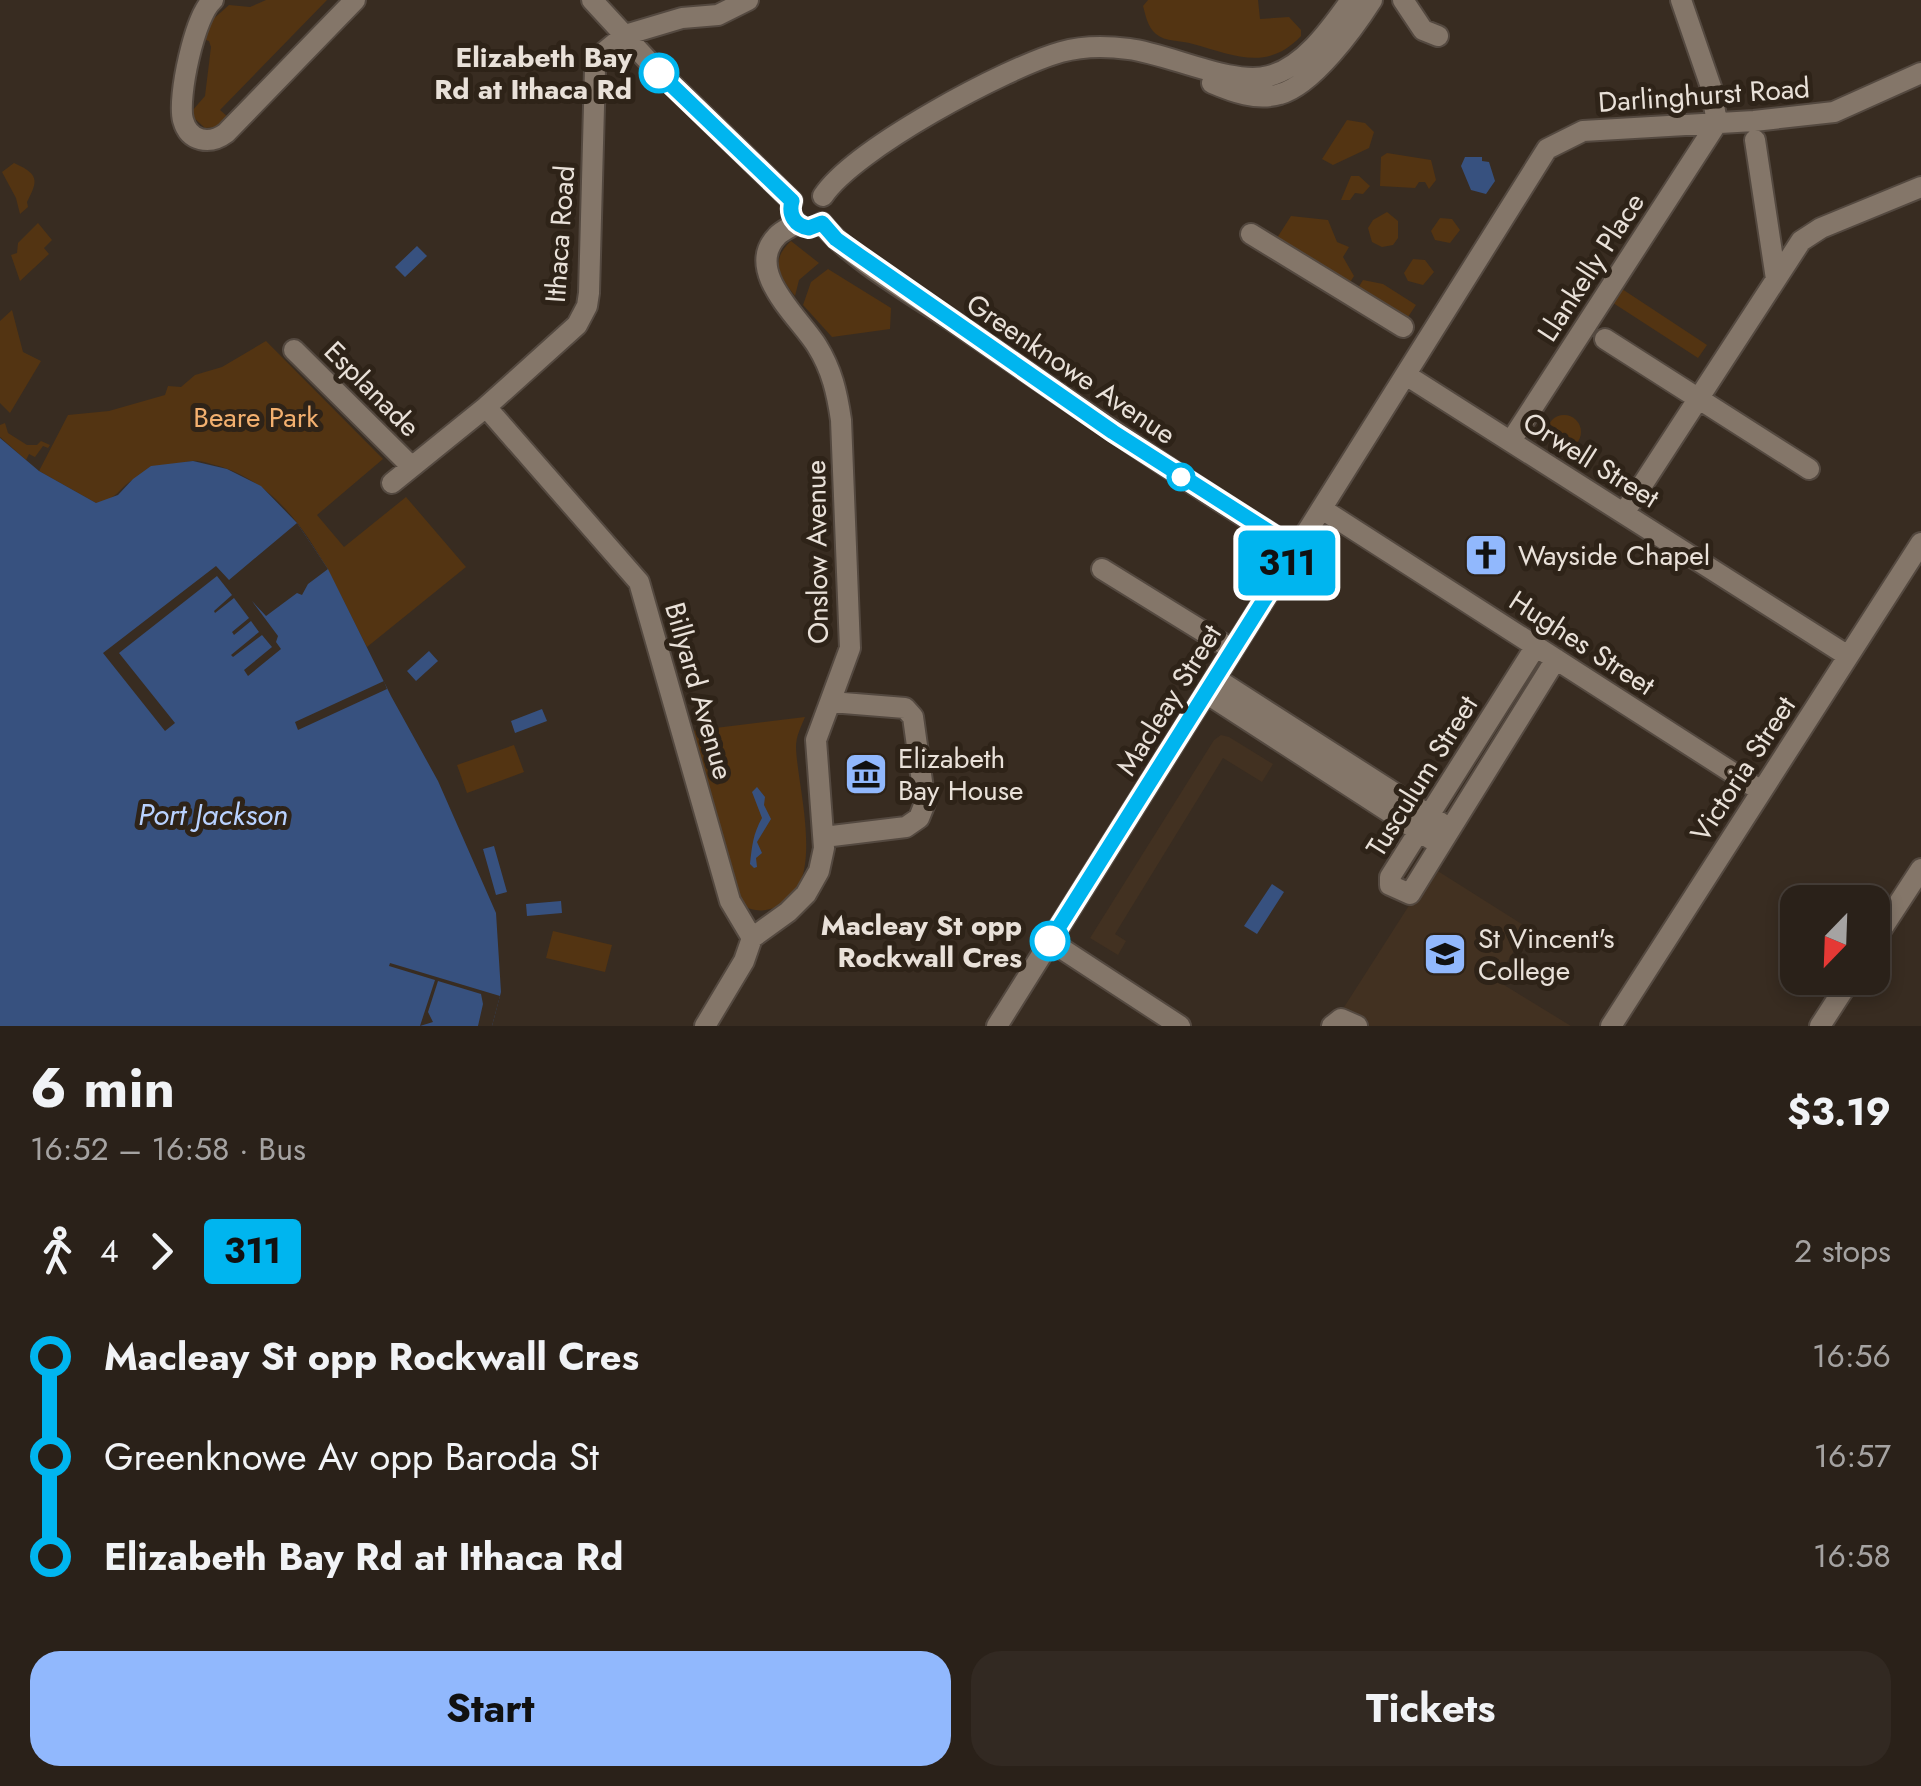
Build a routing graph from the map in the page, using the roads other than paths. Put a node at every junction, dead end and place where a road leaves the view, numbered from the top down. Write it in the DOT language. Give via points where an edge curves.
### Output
graph roads {
  1 [pos="212,0"];
  2 [pos="354,0"];
  3 [pos="592,0"];
  4 [pos="748,0"];
  5 [pos="1352,0"];
  6 [pos="1372,0"];
  7 [pos="1403,0"];
  8 [pos="1680,0"];
  9 [pos="625,35"];
  10 [pos="1438,36"];
  11 [pos="1921,73"];
  12 [pos="1276,85"];
  13 [pos="1717,123"];
  14 [pos="1755,140"];
  15 [pos="1547,149"];
  16 [pos="1921,187"];
  17 [pos="823,196"];
  18 [pos="792,201"];
  19 [pos="797,223"];
  20 [pos="822,223"];
  21 [pos="1250,234"];
  22 [pos="1776,279"];
  23 [pos="1403,327"];
  24 [pos="1606,338"];
  25 [pos="294,350"];
  26 [pos="1406,375"];
  27 [pos="1698,398"];
  28 [pos="486,407"];
  29 [pos="1511,441"];
  30 [pos="410,466"];
  31 [pos="1809,470"];
  32 [pos="392,483"];
  33 [pos="1322,509"];
  34 [pos="1624,513"];
  35 [pos="1921,542"];
  36 [pos="1296,549"];
  37 [pos="1102,570"];
  38 [pos="1536,646"];
  39 [pos="1232,650"];
  40 [pos="1848,656"];
  41 [pos="1556,659"];
  42 [pos="1210,686"];
  43 [pos="831,702"];
  44 [pos="1761,792"];
  45 [pos="1424,823"];
  46 [pos="824,837"];
  47 [pos="1446,837"];
  48 [pos="1921,868"];
  49 [pos="1890,916"];
  50 [pos="752,938"];
  51 [pos="1050,941"];
  52 [pos="1840,995"];
  53 [pos="704,1026"];
  54 [pos="997,1026"];
  55 [pos="1180,1026"];
  56 [pos="1332,1026"];
  57 [pos="1356,1026"];
  58 [pos="1611,1026"];
  59 [pos="1820,1026"];
  1 -- 2 [label="street" via="197,22 182,112 187,130 207,142 226,133"];
  3 -- 9 [label="street"];
  4 -- 9 [label="street" via="718,15"];
  5 -- 12 [label="street"];
  6 -- 12 [label="street" via="1324,61"];
  7 -- 10 [label="street" via="1423,30"];
  8 -- 13 [label="street"];
  9 -- 18 [label="street"];
  9 -- 28 [label="street, Ithaca Road" via="595,69 587,306 577,325"];
  11 -- 13 [label="street, Darlinghurst Road" via="1834,112"];
  12 -- 17 [label="street" via="1258,96 1145,52 1066,50 1032,61 896,135 846,170"];
  13 -- 15 [label="street, Darlinghurst Road" via="1583,131"];
  13 -- 29 [label="street, Llankelly Place"];
  14 -- 22 [label="street"];
  15 -- 26 [label="street, Macleay Street"];
  16 -- 22 [label="street" via="1821,228 1802,241"];
  17 -- 18 [label="street" via="806,190"];
  17 -- 20 [label="street" via="828,207"];
  18 -- 19 [label="street"];
  19 -- 20 [label="street"];
  19 -- 43 [label="street, Onslow Avenue" via="776,236 767,263 770,279 830,370 841,420 850,648"];
  20 -- 36 [label="street, Greenknowe Avenue" via="852,251 1113,432"];
  21 -- 23 [label="street"];
  22 -- 27 [label="street"];
  24 -- 27 [label="street"];
  25 -- 30 [label="street, Esplanade"];
  26 -- 29 [label="street, Orwell Street"];
  26 -- 33 [label="street, Macleay Street"];
  27 -- 31 [label="street"];
  27 -- 34 [label="street"];
  28 -- 30 [label="street, Ithaca Road"];
  28 -- 50 [label="street, Billyard Avenue" via="640,582 730,902"];
  29 -- 34 [label="street, Orwell Street"];
  30 -- 32 [label="street, Ithaca Road"];
  33 -- 36 [label="street, Macleay Street"];
  33 -- 38 [label="street, Hughes Street"];
  34 -- 40 [label="street, Orwell Street"];
  35 -- 40 [label="street, Victoria Street"];
  36 -- 39 [label="street, Macleay Street"];
  37 -- 39 [label="street"];
  38 -- 41 [label="street, Hughes Street"];
  38 -- 45 [label="street, Tusculum Street"];
  39 -- 42 [label="street, Macleay Street"];
  40 -- 44 [label="street, Victoria Street"];
  41 -- 44 [label="street, Hughes Street"];
  41 -- 47 [label="street, Tusculum Street"];
  42 -- 45 [label="street"];
  42 -- 51 [label="street, Macleay Street"];
  43 -- 46 [label="street, Onslow Avenue" via="816,740"];
  43 -- 46 [label="street" via="905,708 913,716 925,803 906,827"];
  44 -- 58 [label="street, Victoria Street"];
  45 -- 47 [label="street"];
  45 -- 47 [label="street, Tusculum Street" via="1390,878 1403,894 1410,894"];
  46 -- 50 [label="street, Onslow Avenue" via="819,871 806,894"];
  48 -- 49 [label="street"];
  50 -- 53 [label="street"];
  51 -- 54 [label="street, Macleay Street"];
  51 -- 55 [label="street"];
  52 -- 59 [label="street"];
  56 -- 57 [label="street" via="1340,1020"];
}
